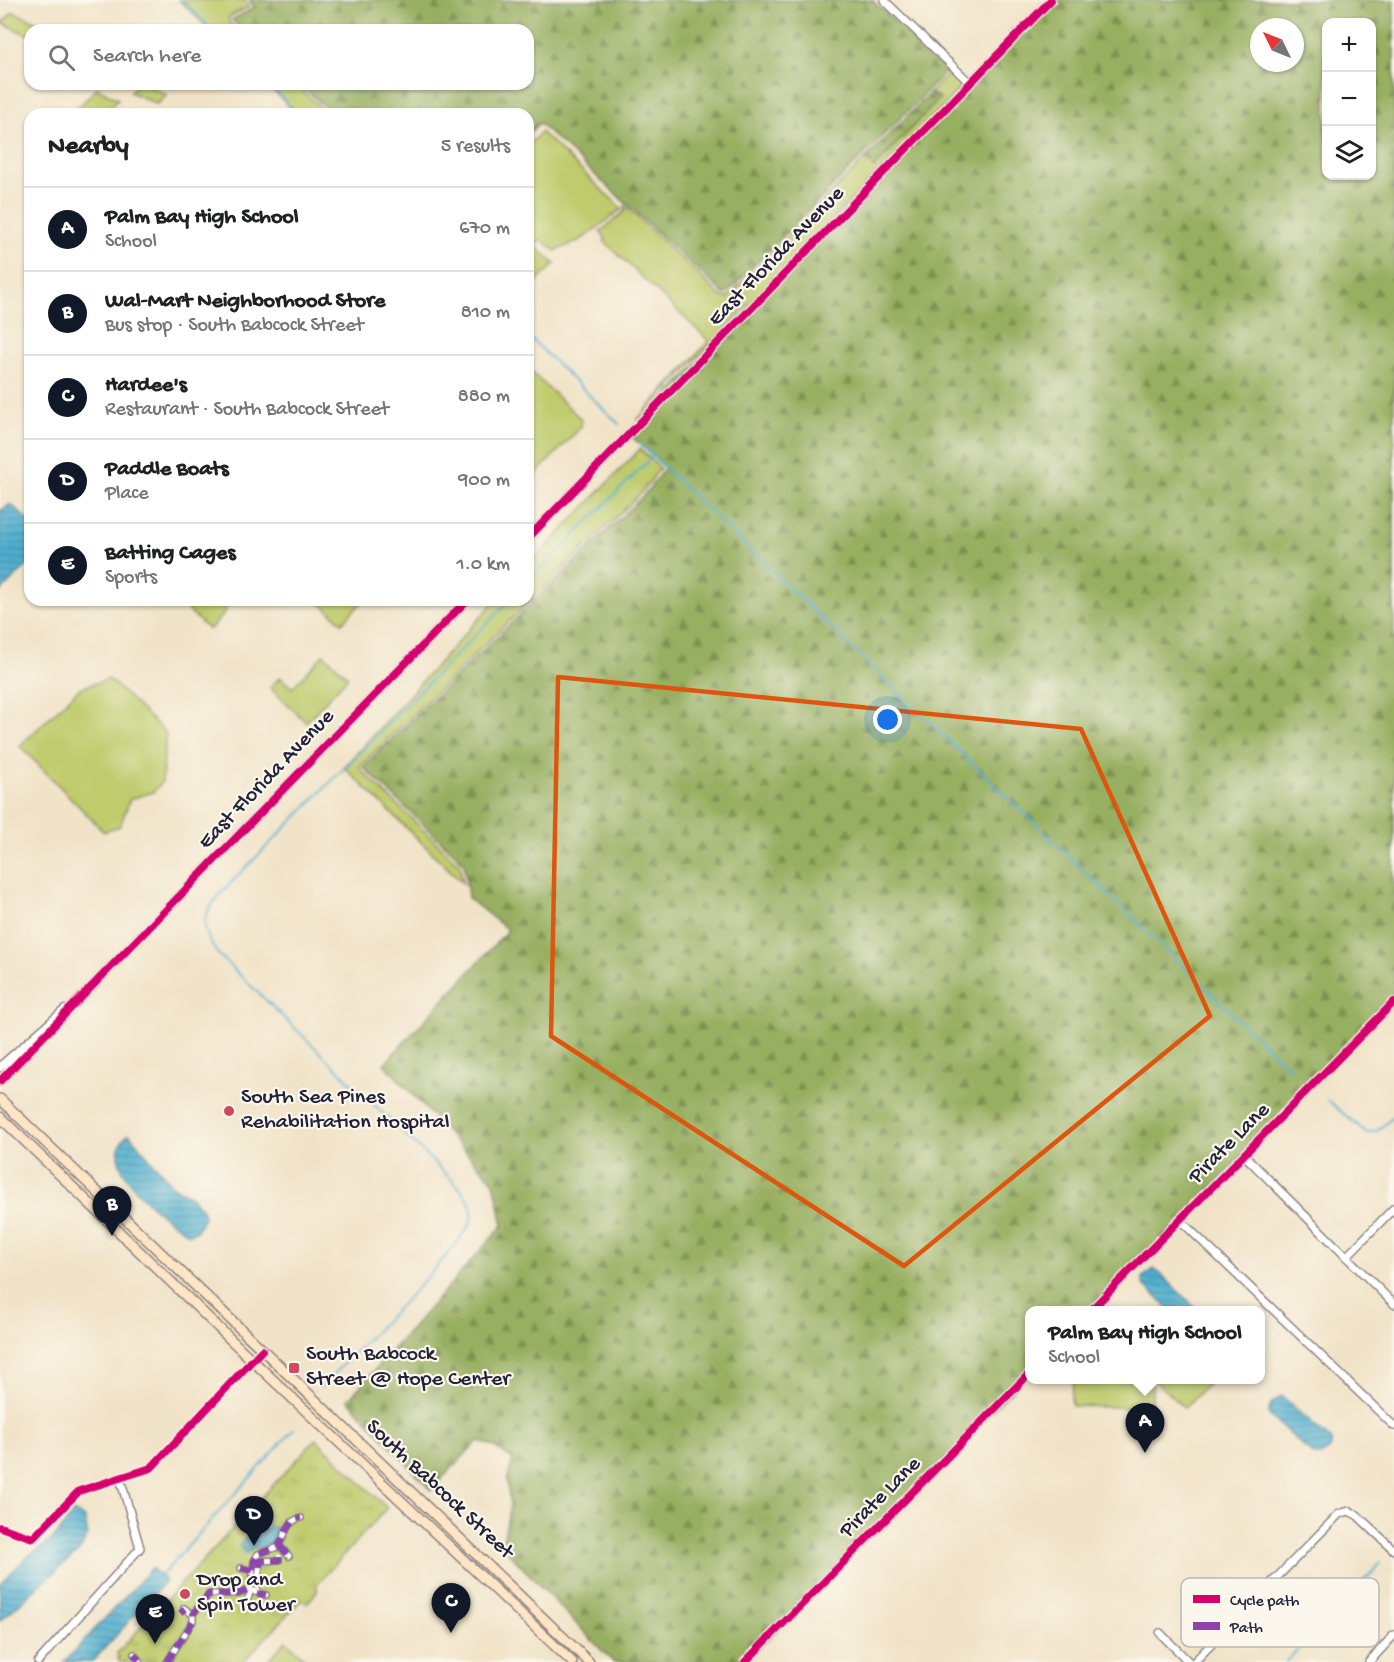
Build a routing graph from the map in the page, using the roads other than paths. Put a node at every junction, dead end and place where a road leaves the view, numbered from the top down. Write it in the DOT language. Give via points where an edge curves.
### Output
graph roads {
  1 [pos="884,0"];
  2 [pos="1051,0"];
  3 [pos="970,83"];
  4 [pos="534,532"];
  5 [pos="461,606"];
  6 [pos="92,986"];
  7 [pos="1394,1002"];
  8 [pos="0,1067"];
  9 [pos="0,1081"];
  10 [pos="0,1099"];
  11 [pos="0,1117"];
  12 [pos="1244,1155"];
  13 [pos="1394,1208"];
  14 [pos="1180,1220"];
  15 [pos="1346,1257"];
  16 [pos="1394,1304"];
  17 [pos="1096,1306"];
  18 [pos="262,1350"];
  19 [pos="253,1360"];
  20 [pos="1025,1376"];
  21 [pos="1394,1426"];
  22 [pos="120,1478"];
  23 [pos="302,1518"];
  24 [pos="0,1527"];
  25 [pos="279,1545"];
  26 [pos="1394,1550"];
  27 [pos="279,1557"];
  28 [pos="289,1557"];
  29 [pos="241,1568"];
  30 [pos="257,1575"];
  31 [pos="1276,1578"];
  32 [pos="251,1589"];
  33 [pos="266,1595"];
  34 [pos="248,1599"];
  35 [pos="183,1610"];
  36 [pos="193,1615"];
  37 [pos="1160,1633"];
  38 [pos="1394,1635"];
  39 [pos="1209,1647"];
  40 [pos="759,1648"];
  41 [pos="134,1654"];
  42 [pos="139,1660"];
  43 [pos="38,1662"];
  44 [pos="167,1662"];
  45 [pos="572,1662"];
  46 [pos="589,1662"];
  47 [pos="736,1662"];
  48 [pos="745,1662"];
  49 [pos="1189,1662"];
  50 [pos="1194,1662"];
  51 [pos="1369,1662"];
  1 -- 3 [label="street"];
  2 -- 3 [label="street, East Florida Avenue"];
  3 -- 4 [label="street, East Florida Avenue"];
  5 -- 6 [label="street, East Florida Avenue"];
  6 -- 8 [label="street, East Florida Avenue"];
  6 -- 9 [label="street, East Florida Avenue"];
  7 -- 12 [label="street, Pirate Lane"];
  10 -- 18 [label="main road, South Babcock Street"];
  11 -- 19 [label="main road, South Babcock Street"];
  12 -- 14 [label="street, Pirate Lane"];
  12 -- 15 [label="street"];
  13 -- 15 [label="street"];
  14 -- 17 [label="street, Pirate Lane"];
  14 -- 21 [label="street"];
  15 -- 16 [label="street"];
  18 -- 19 [label="street"];
  18 -- 46 [label="main road, South Babcock Street"];
  19 -- 22 [label="street" via="151,1468"];
  19 -- 45 [label="main road, South Babcock Street"];
  20 -- 40 [label="street, Pirate Lane"];
  22 -- 24 [label="street" via="79,1491 33,1538"];
  22 -- 43 [label="street" via="140,1548"];
  23 -- 25 [label="street" via="285,1529"];
  25 -- 28 [label="street"];
  25 -- 30 [label="street" via="271,1552 258,1554"];
  26 -- 31 [label="street" via="1349,1511 1339,1514"];
  27 -- 30 [label="street, bridge" via="260,1561"];
  29 -- 30 [label="street"];
  30 -- 32 [label="street"];
  32 -- 33 [label="street"];
  32 -- 34 [label="street"];
  32 -- 36 [label="street" via="238,1594 209,1594"];
  35 -- 36 [label="street"];
  36 -- 44 [label="street"];
  37 -- 49 [label="street"];
  38 -- 51 [label="street"];
  39 -- 50 [label="street"];
  40 -- 47 [label="street, Pirate Lane"];
  40 -- 48 [label="street, Pirate Lane"];
  41 -- 42 [label="street"];
}
